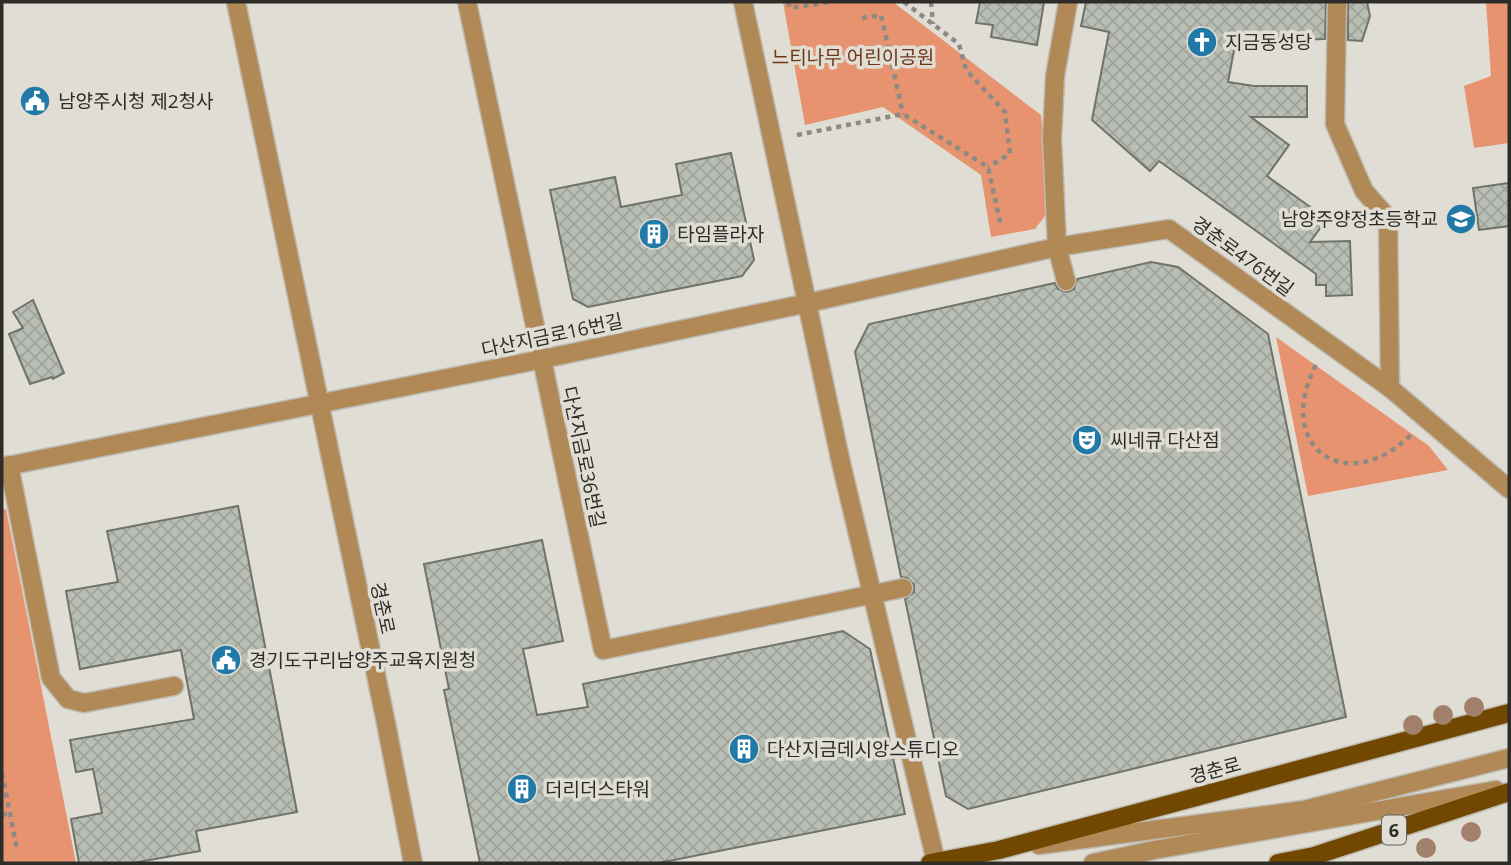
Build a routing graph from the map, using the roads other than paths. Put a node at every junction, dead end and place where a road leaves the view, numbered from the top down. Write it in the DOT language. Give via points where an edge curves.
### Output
graph roads {
  1 [pos="236,2"];
  2 [pos="467,2"];
  3 [pos="743,2"];
  4 [pos="1068,2"];
  5 [pos="1337,2"];
  6 [pos="1057,247"];
  7 [pos="1066,281"];
  8 [pos="808,303"];
  9 [pos="543,359"];
  10 [pos="1390,388"];
  11 [pos="319,403"];
  12 [pos="5,466"];
  13 [pos="1509,489"];
  14 [pos="903,588"];
  15 [pos="873,594"];
  16 [pos="174,686"];
  17 [pos="1509,713"];
  18 [pos="1509,758"];
  19 [pos="1509,790"];
  20 [pos="999,850"];
  21 [pos="413,863"];
  22 [pos="933,863"];
  23 [pos="1093,863"];
  24 [pos="1278,863"];
  1 -- 11 [label="street"];
  2 -- 9 [label="street, 다산지금로36번길"];
  3 -- 8 [label="street"];
  4 -- 6 [label="street" via="1055,76 1052,138"];
  5 -- 10 [label="street" via="1335,124 1364,191 1388,218"];
  6 -- 7 [label="street"];
  6 -- 8 [label="street, 경춘로476번길"];
  6 -- 10 [label="street, 경춘로476번길" via="1169,229"];
  8 -- 9 [label="street, 다산지금로16번길"];
  8 -- 15 [label="street"];
  9 -- 11 [label="street, 다산지금로16번길"];
  9 -- 15 [label="street, 다산지금로36번길" via="603,650"];
  10 -- 13 [label="street, 경춘로476번길"];
  11 -- 12 [label="street, 다산지금로16번길"];
  11 -- 21 [label="street, 경춘로"];
  12 -- 16 [label="street" via="51,678 68,699 84,703"];
  14 -- 15 [label="street"];
  15 -- 22 [label="street"];
  17 -- 20 [label="main road, 경춘로"];
  18 -- 20 [label="street" via="1304,810"];
  19 -- 23 [label="street"];
  19 -- 24 [label="main road, 6" via="1314,856"];
  20 -- 22 [label="main road, 경춘로"];
}
